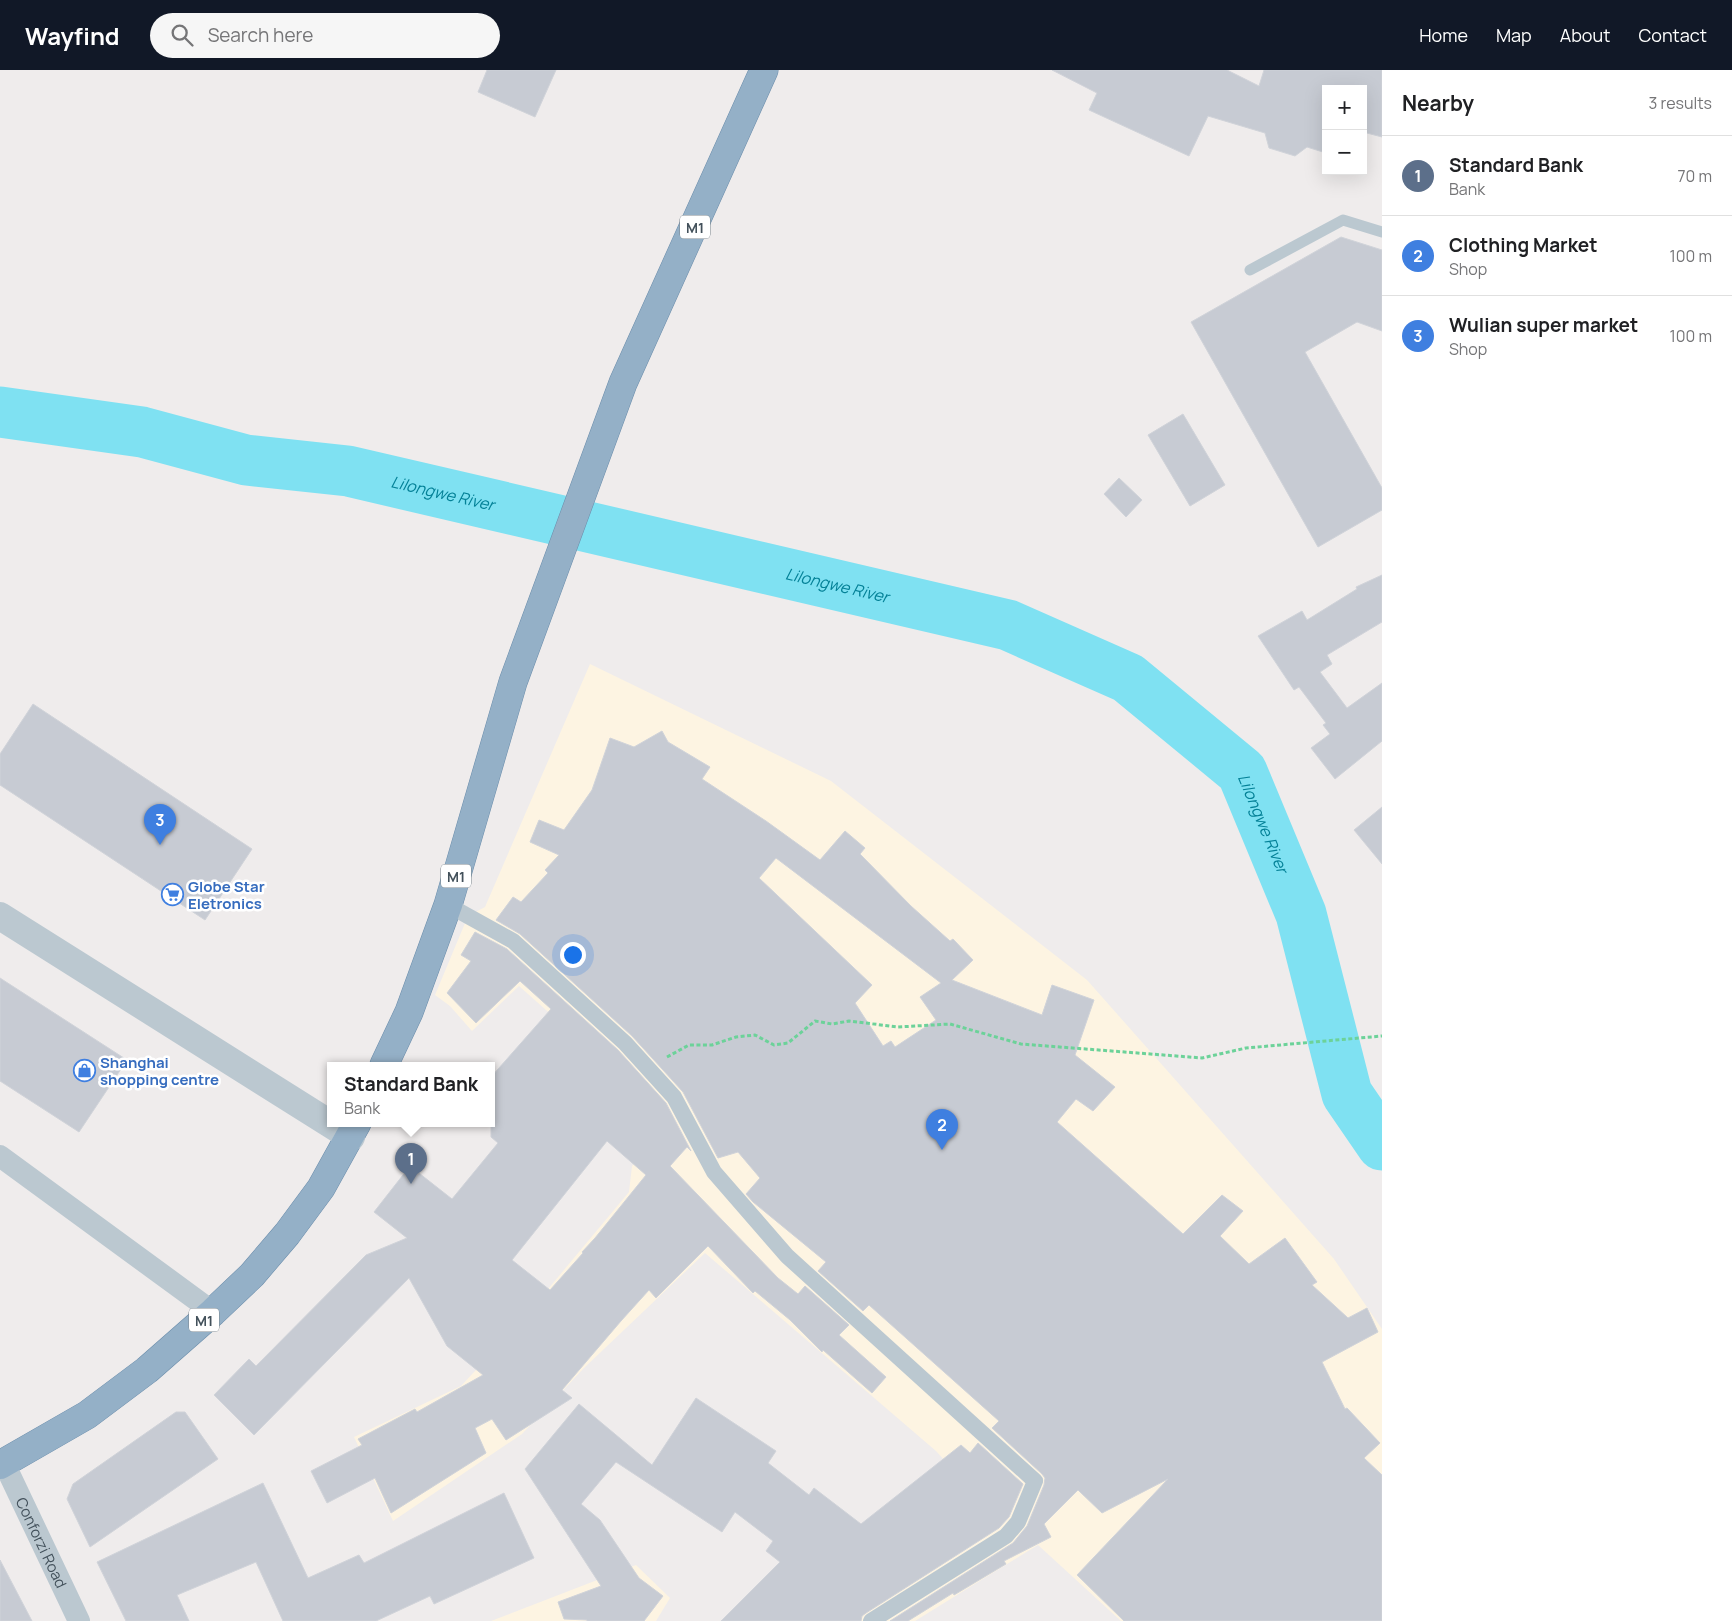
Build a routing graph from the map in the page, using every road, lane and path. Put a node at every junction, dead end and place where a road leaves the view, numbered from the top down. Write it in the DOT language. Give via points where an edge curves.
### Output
graph roads {
  1 [pos="764,70"];
  2 [pos="1382,232"];
  3 [pos="1250,270"];
  4 [pos="448,906"];
  5 [pos="0,916"];
  6 [pos="1382,1036"];
  7 [pos="385,1062"];
  8 [pos="648,1068"];
  9 [pos="327,1114"];
  10 [pos="354,1130"];
  11 [pos="0,1156"];
  12 [pos="213,1312"];
  13 [pos="2,1464"];
  14 [pos="79,1621"];
  15 [pos="871,1621"];
  1 -- 4 [label="highway, M1" via="624,383 513,682"];
  2 -- 3 [label="lane" via="1343,220"];
  4 -- 7 [label="highway, M1" via="409,1012"];
  4 -- 8 [label="street" via="513,941 626,1043"];
  5 -- 9 [label="street"];
  6 -- 8 [label="path" via="1246,1048 1202,1058 1021,1044 950,1024 898,1027 815,1021 788,1043 774,1045 756,1035 712,1045 689,1045"];
  8 -- 15 [label="street" via="674,1098 714,1172 787,1256 1035,1481 1018,1522 1006,1536"];
  10 -- 12 [label="highway, M1" via="321,1188 287,1234 252,1275"];
  11 -- 12 [label="street"];
  12 -- 13 [label="highway, M1" via="147,1370 87,1415"];
  13 -- 14 [label="street, Conforzi Road"];
}
